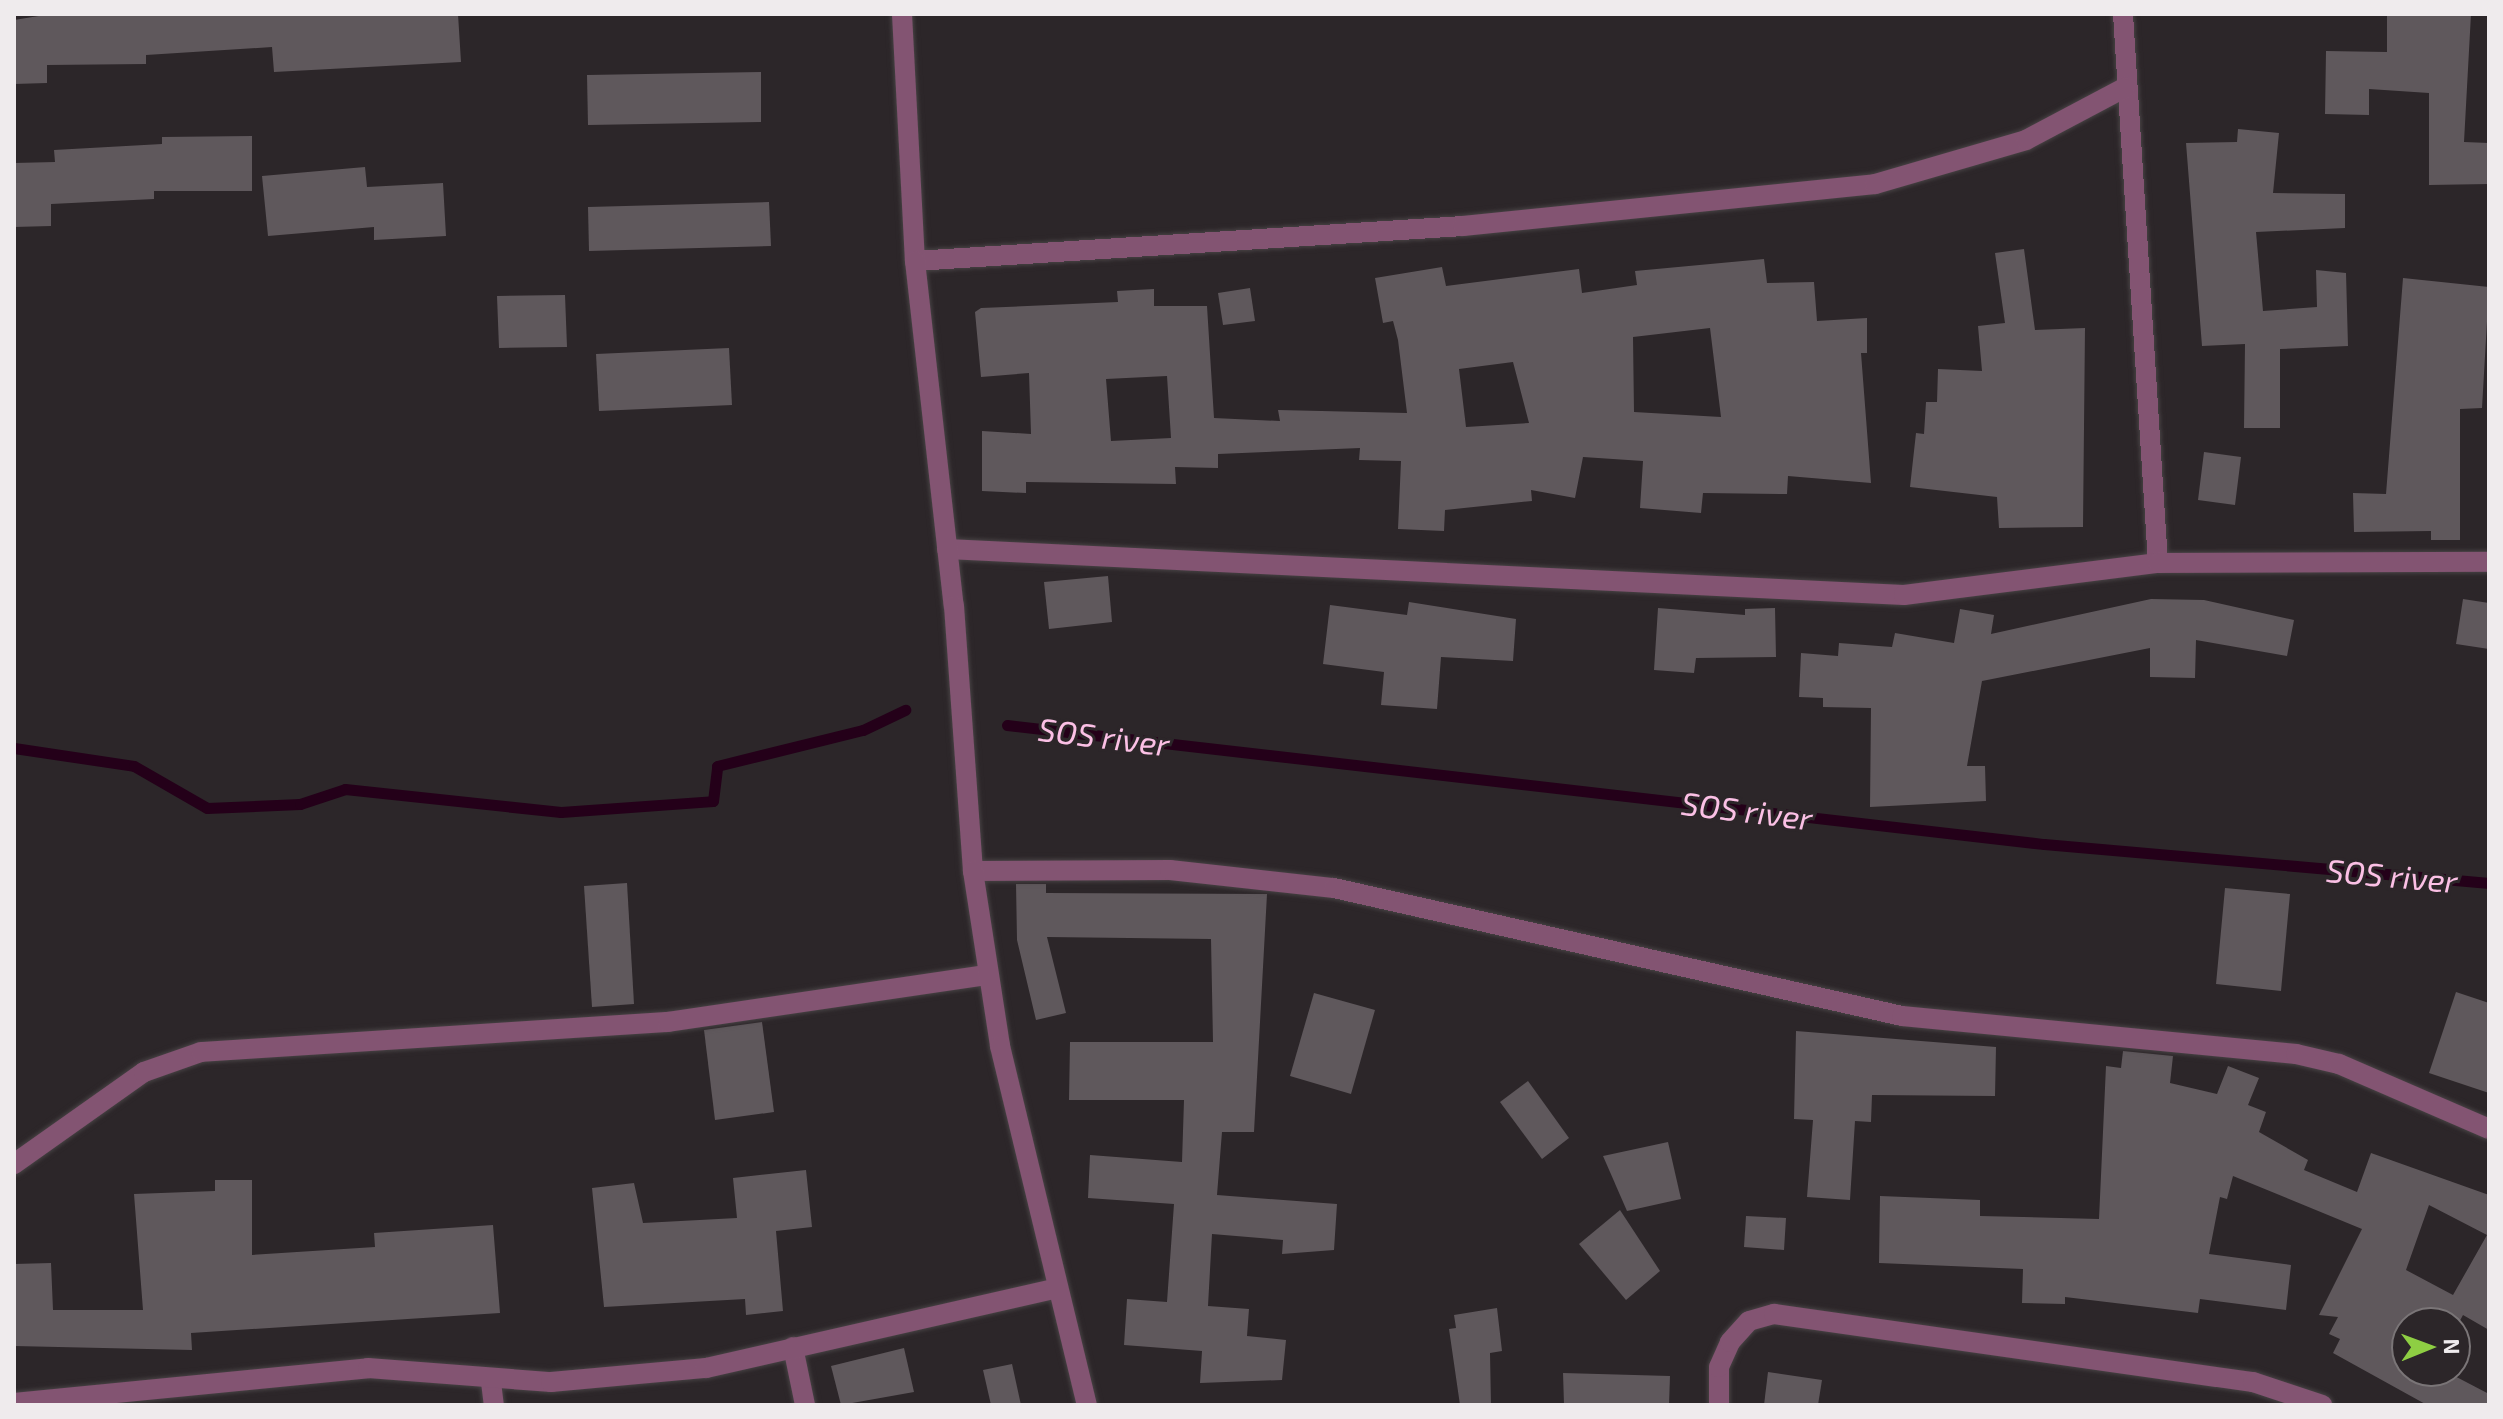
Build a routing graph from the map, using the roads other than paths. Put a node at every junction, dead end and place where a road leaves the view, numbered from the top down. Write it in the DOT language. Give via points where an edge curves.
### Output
graph roads {
  1 [pos="902,14"];
  2 [pos="2123,14"];
  3 [pos="2126,87"];
  4 [pos="915,261"];
  5 [pos="947,549"];
  6 [pos="2489,562"];
  7 [pos="2158,563"];
  8 [pos="973,871"];
  9 [pos="987,975"];
  10 [pos="2489,1129"];
  11 [pos="14,1164"];
  12 [pos="1057,1288"];
  13 [pos="793,1347"];
  14 [pos="491,1382"];
  15 [pos="167,1398"];
  16 [pos="14,1403"];
  17 [pos="494,1405"];
  18 [pos="805,1405"];
  19 [pos="1087,1405"];
  20 [pos="1719,1405"];
  21 [pos="2322,1405"];
  1 -- 4 [label="street"];
  2 -- 3 [label="street"];
  3 -- 4 [label="street" via="2026,140 1875,184 1463,226"];
  3 -- 7 [label="street"];
  4 -- 5 [label="street"];
  5 -- 7 [label="street" via="1904,595"];
  5 -- 8 [label="street"];
  6 -- 7 [label="street"];
  8 -- 9 [label="street"];
  8 -- 10 [label="street" via="1170,870 1334,888 1902,1016 2296,1054 2339,1064"];
  9 -- 11 [label="street" via="668,1022 201,1052 144,1072 34,1157"];
  9 -- 12 [label="street"];
  12 -- 13 [label="street"];
  12 -- 19 [label="street"];
  13 -- 14 [label="street" via="706,1368"];
  13 -- 18 [label="street"];
  14 -- 15 [label="street" via="430,1368 368,1368"];
  14 -- 17 [label="street"];
  15 -- 16 [label="street"];
  20 -- 21 [label="street" via="1719,1367 1730,1342 1749,1321 1774,1314 2253,1382"];
}
